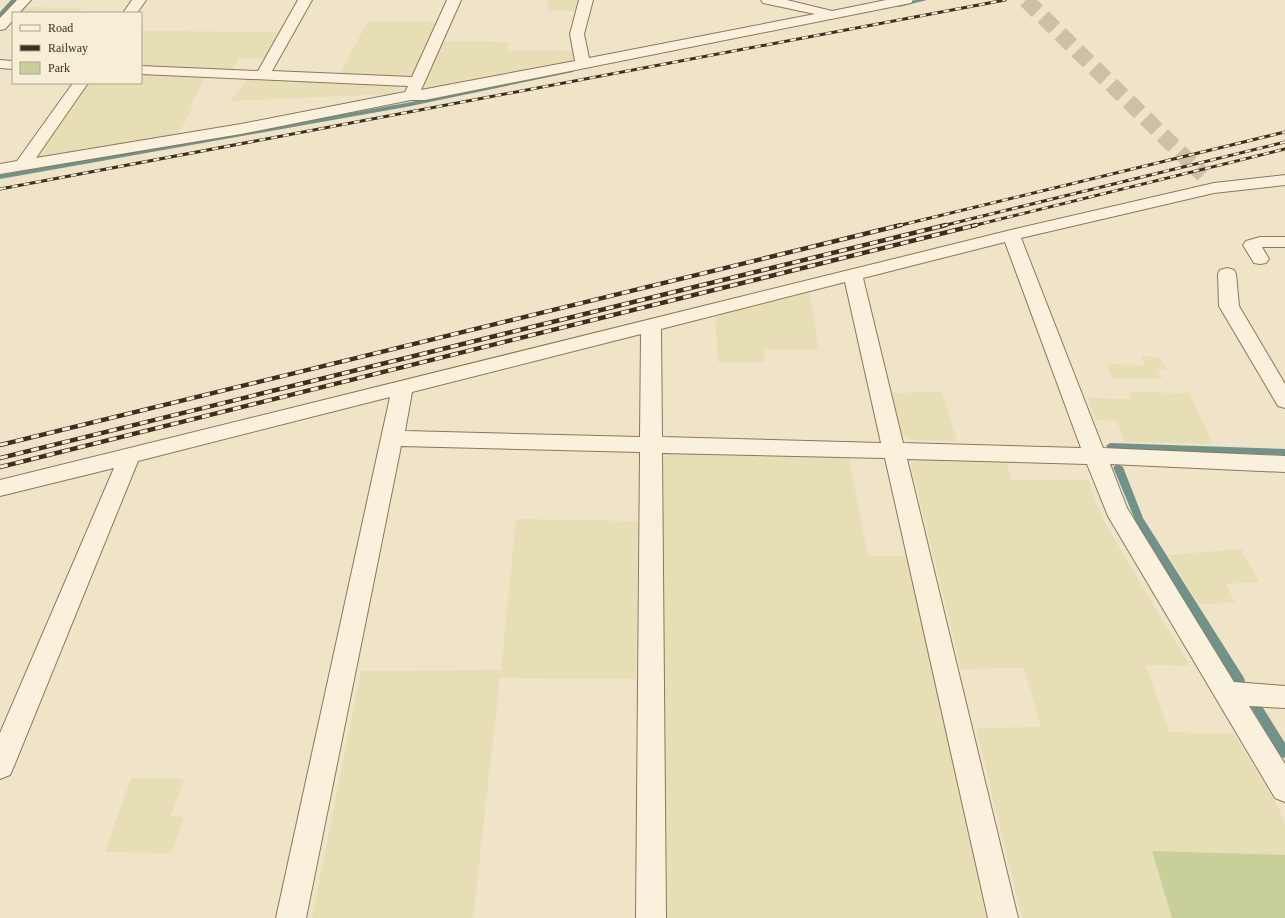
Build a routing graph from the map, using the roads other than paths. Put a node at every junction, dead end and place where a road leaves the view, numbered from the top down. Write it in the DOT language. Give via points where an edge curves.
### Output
graph roads {
  1 [pos="24,0"];
  2 [pos="139,0"];
  3 [pos="305,0"];
  4 [pos="454,0"];
  5 [pos="586,0"];
  6 [pos="768,0"];
  7 [pos="906,0"];
  8 [pos="13,12"];
  9 [pos="131,12"];
  10 [pos="12,13"];
  11 [pos="835,14"];
  12 [pos="0,26"];
  13 [pos="583,63"];
  14 [pos="0,64"];
  15 [pos="12,65"];
  16 [pos="142,70"];
  17 [pos="264,76"];
  18 [pos="80,84"];
  19 [pos="413,89"];
  20 [pos="23,165"];
  21 [pos="0,169"];
  22 [pos="1284,180"];
  23 [pos="1011,235"];
  24 [pos="1285,242"];
  25 [pos="1260,259"];
  26 [pos="1227,274"];
  27 [pos="853,275"];
  28 [pos="651,325"];
  29 [pos="404,387"];
  30 [pos="1285,401"];
  31 [pos="393,438"];
  32 [pos="651,445"];
  33 [pos="894,450"];
  34 [pos="1096,456"];
  35 [pos="129,457"];
  36 [pos="1285,464"];
  37 [pos="0,488"];
  38 [pos="1227,693"];
  39 [pos="1285,697"];
  40 [pos="0,766"];
  41 [pos="1285,789"];
  42 [pos="291,918"];
  43 [pos="651,918"];
  44 [pos="1003,918"];
  1 -- 8 [label="street"];
  2 -- 9 [label="street"];
  3 -- 17 [label="street"];
  4 -- 19 [label="street"];
  5 -- 13 [label="street" via="578,34"];
  6 -- 11 [label="street"];
  7 -- 11 [label="street"];
  10 -- 12 [label="street"];
  11 -- 13 [label="street"];
  13 -- 19 [label="street" via="425,95"];
  14 -- 15 [label="street"];
  16 -- 17 [label="street"];
  17 -- 19 [label="street"];
  18 -- 20 [label="street"];
  19 -- 20 [label="street" via="241,129"];
  20 -- 21 [label="street"];
  22 -- 23 [label="street" via="1214,188"];
  22 -- 23 [label="street" via="1205,177 1028,223"];
  23 -- 27 [label="street"];
  23 -- 34 [label="street"];
  24 -- 25 [label="street" via="1260,242 1252,245"];
  26 -- 30 [label="street" via="1229,306"];
  27 -- 28 [label="street"];
  27 -- 33 [label="street"];
  28 -- 29 [label="street"];
  28 -- 32 [label="street"];
  29 -- 31 [label="street"];
  29 -- 35 [label="street"];
  31 -- 32 [label="street"];
  31 -- 42 [label="street"];
  32 -- 33 [label="street"];
  32 -- 43 [label="street"];
  33 -- 34 [label="street"];
  33 -- 44 [label="street"];
  34 -- 36 [label="street"];
  34 -- 38 [label="street" via="1116,510"];
  35 -- 37 [label="street"];
  35 -- 40 [label="street"];
  38 -- 39 [label="street"];
  38 -- 41 [label="street"];
}
